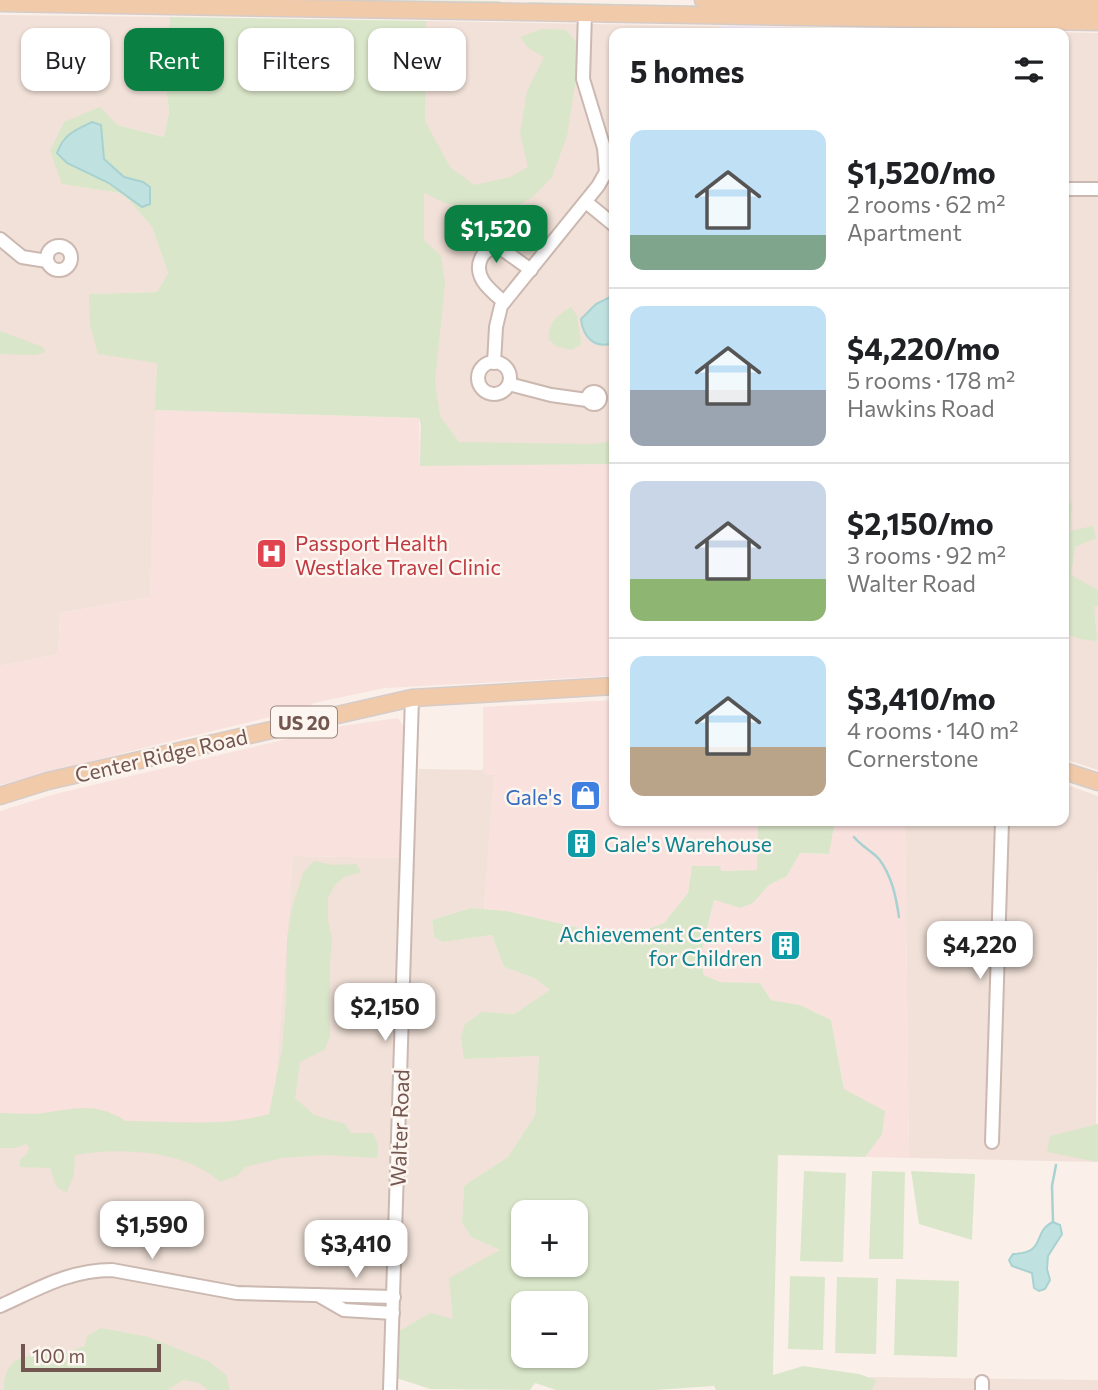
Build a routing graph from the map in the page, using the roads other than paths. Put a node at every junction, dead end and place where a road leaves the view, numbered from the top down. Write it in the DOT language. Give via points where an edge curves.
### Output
graph roads {
  1 [pos="703,0"];
  2 [pos="0,3"];
  3 [pos="203,3"];
  4 [pos="516,6"];
  5 [pos="1098,7"];
  6 [pos="585,13"];
  7 [pos="1053,20"];
  8 [pos="1098,22"];
  9 [pos="1069,189"];
  10 [pos="1098,190"];
  11 [pos="586,202"];
  12 [pos="609,221"];
  13 [pos="0,239"];
  14 [pos="47,261"];
  15 [pos="531,270"];
  16 [pos="504,302"];
  17 [pos="494,362"];
  18 [pos="509,384"];
  19 [pos="587,400"];
  20 [pos="609,686"];
  21 [pos="412,698"];
  22 [pos="1069,773"];
  23 [pos="1098,782"];
  24 [pos="0,796"];
  25 [pos="1002,826"];
  26 [pos="992,1142"];
  27 [pos="317,1295"];
  28 [pos="394,1297"];
  29 [pos="0,1306"];
  30 [pos="393,1313"];
  31 [pos="390,1390"];
  1 -- 7 [label="main road"];
  2 -- 3 [label="main road"];
  3 -- 4 [label="main road"];
  4 -- 6 [label="main road"];
  5 -- 7 [label="main road"];
  6 -- 7 [label="main road"];
  6 -- 11 [label="street" via="583,79 604,148 606,172"];
  7 -- 8 [label="main road"];
  9 -- 10 [label="street"];
  11 -- 12 [label="street"];
  11 -- 15 [label="street"];
  13 -- 14 [label="street" via="22,257"];
  15 -- 16 [label="street"];
  15 -- 16 [label="street" via="499,247 483,253 479,268 484,284"];
  16 -- 17 [label="street"];
  17 -- 18 [label="street" via="504,366"];
  17 -- 18 [label="street" via="485,365 478,383 494,394"];
  18 -- 19 [label="street"];
  20 -- 21 [label="main road, Center Ridge Road / US 20"];
  21 -- 24 [label="main road, Center Ridge Road / US 20"];
  21 -- 28 [label="street, Walter Road"];
  22 -- 23 [label="main road"];
  25 -- 26 [label="street"];
  27 -- 28 [label="street"];
  27 -- 29 [label="street" via="237,1293 97,1270 74,1273"];
  27 -- 30 [label="street" via="344,1310"];
  28 -- 30 [label="street, Walter Road"];
  30 -- 31 [label="street, Walter Road"];
}
